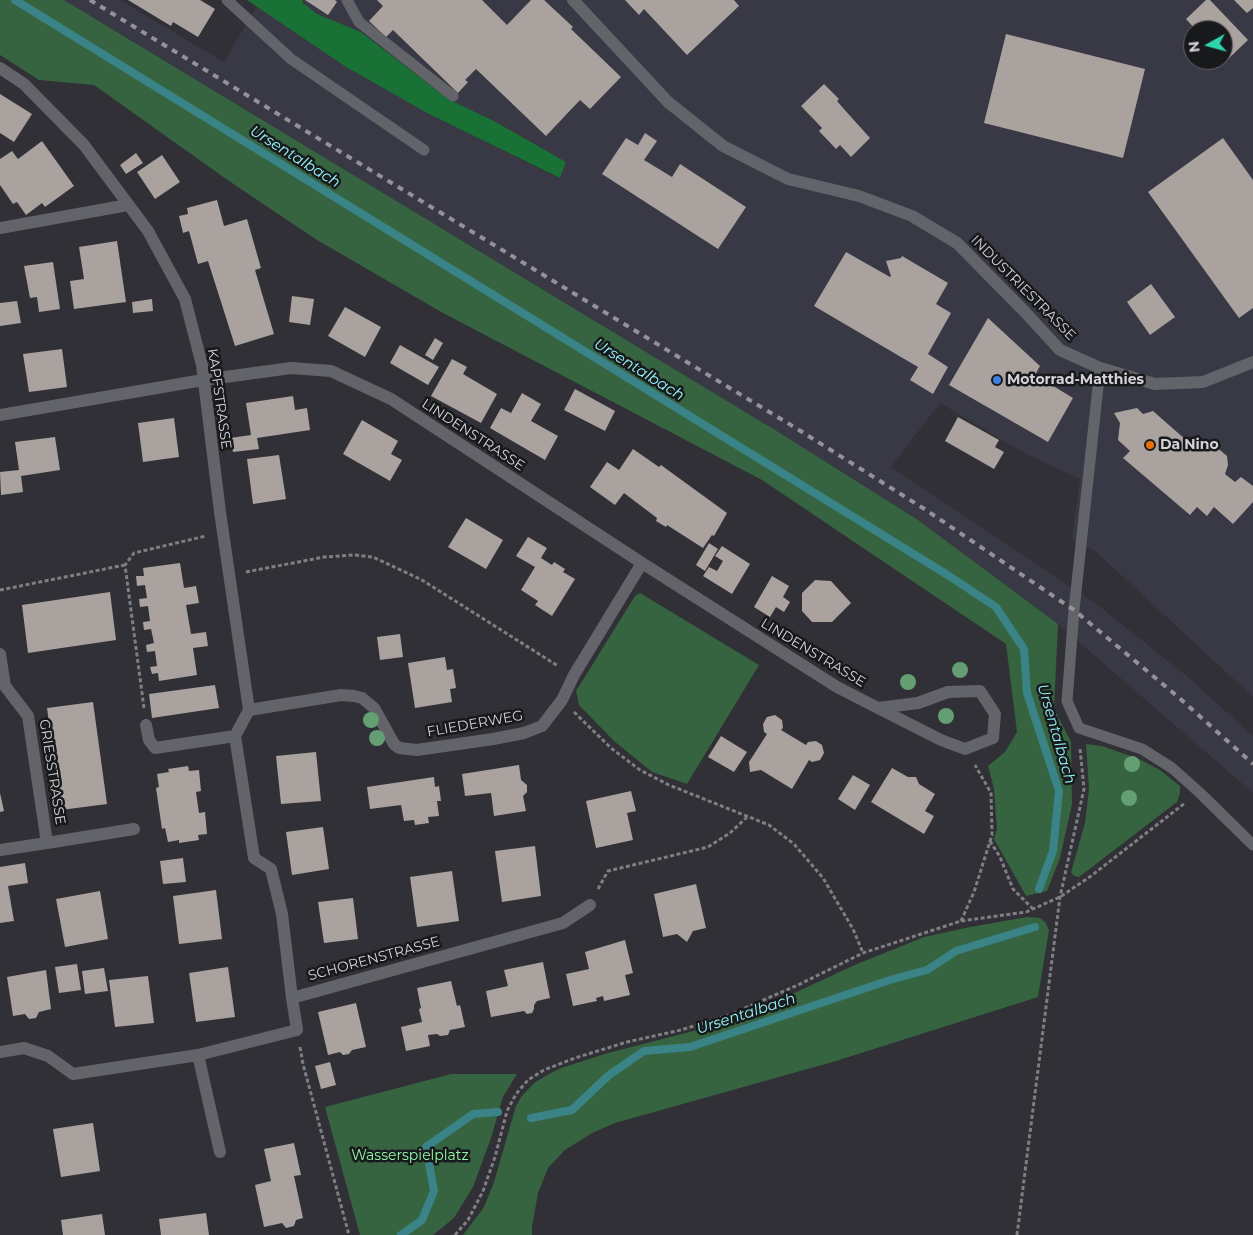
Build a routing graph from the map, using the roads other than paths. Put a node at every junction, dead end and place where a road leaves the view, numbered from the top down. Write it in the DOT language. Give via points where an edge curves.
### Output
graph roads {
  1 [pos="227,0"];
  2 [pos="348,0"];
  3 [pos="573,0"];
  4 [pos="0,68"];
  5 [pos="453,96"];
  6 [pos="424,150"];
  7 [pos="128,205"];
  8 [pos="0,228"];
  9 [pos="1253,362"];
  10 [pos="1100,368"];
  11 [pos="203,380"];
  12 [pos="0,415"];
  13 [pos="642,564"];
  14 [pos="0,654"];
  15 [pos="878,708"];
  16 [pos="249,710"];
  17 [pos="146,725"];
  18 [pos="235,736"];
  19 [pos="134,829"];
  20 [pos="47,843"];
  21 [pos="1253,845"];
  22 [pos="0,850"];
  23 [pos="590,905"];
  24 [pos="292,998"];
  25 [pos="0,1052"];
  26 [pos="198,1055"];
  27 [pos="220,1152"];
  1 -- 6 [label="lane" via="291,59"];
  2 -- 5 [label="lane" via="359,22"];
  3 -- 10 [label="street, INDUSTRIESTRASSE" via="668,102 723,146 788,179 859,196 912,216 957,244 1060,350"];
  4 -- 7 [label="street, KAPFSTRASSE" via="24,84 84,145"];
  7 -- 8 [label="street"];
  7 -- 11 [label="street, KAPFSTRASSE" via="148,231 185,299"];
  9 -- 10 [label="street, INDUSTRIESTRASSE" via="1203,382 1155,384"];
  10 -- 21 [label="lane" via="1067,701 1079,728 1142,749 1172,768"];
  11 -- 12 [label="street, LINDENSTRASSE"];
  11 -- 13 [label="street, LINDENSTRASSE" via="291,368 331,371 391,399"];
  11 -- 16 [label="street, KAPFSTRASSE"];
  13 -- 15 [label="street, LINDENSTRASSE" via="837,687"];
  13 -- 16 [label="street, FLIEDERWEG" via="562,700 542,726 524,733 417,750 399,748 394,744 374,708 354,696 341,695"];
  14 -- 20 [label="street, GRIESSTRASSE" via="4,686 28,716"];
  15 -- 15 [label="street, LINDENSTRASSE" via="966,749 993,738 995,714 980,692 948,692 918,703"];
  16 -- 18 [label="street"];
  17 -- 18 [label="street" via="149,740 155,748"];
  18 -- 24 [label="street" via="254,858 271,869 282,914"];
  19 -- 20 [label="street, GRIESSTRASSE"];
  20 -- 22 [label="street, GRIESSTRASSE"];
  23 -- 24 [label="street, SCHORENSTRASSE" via="563,923"];
  24 -- 26 [label="street" via="297,1030"];
  25 -- 26 [label="street" via="24,1048 48,1056 73,1074"];
  26 -- 27 [label="street"];
}
